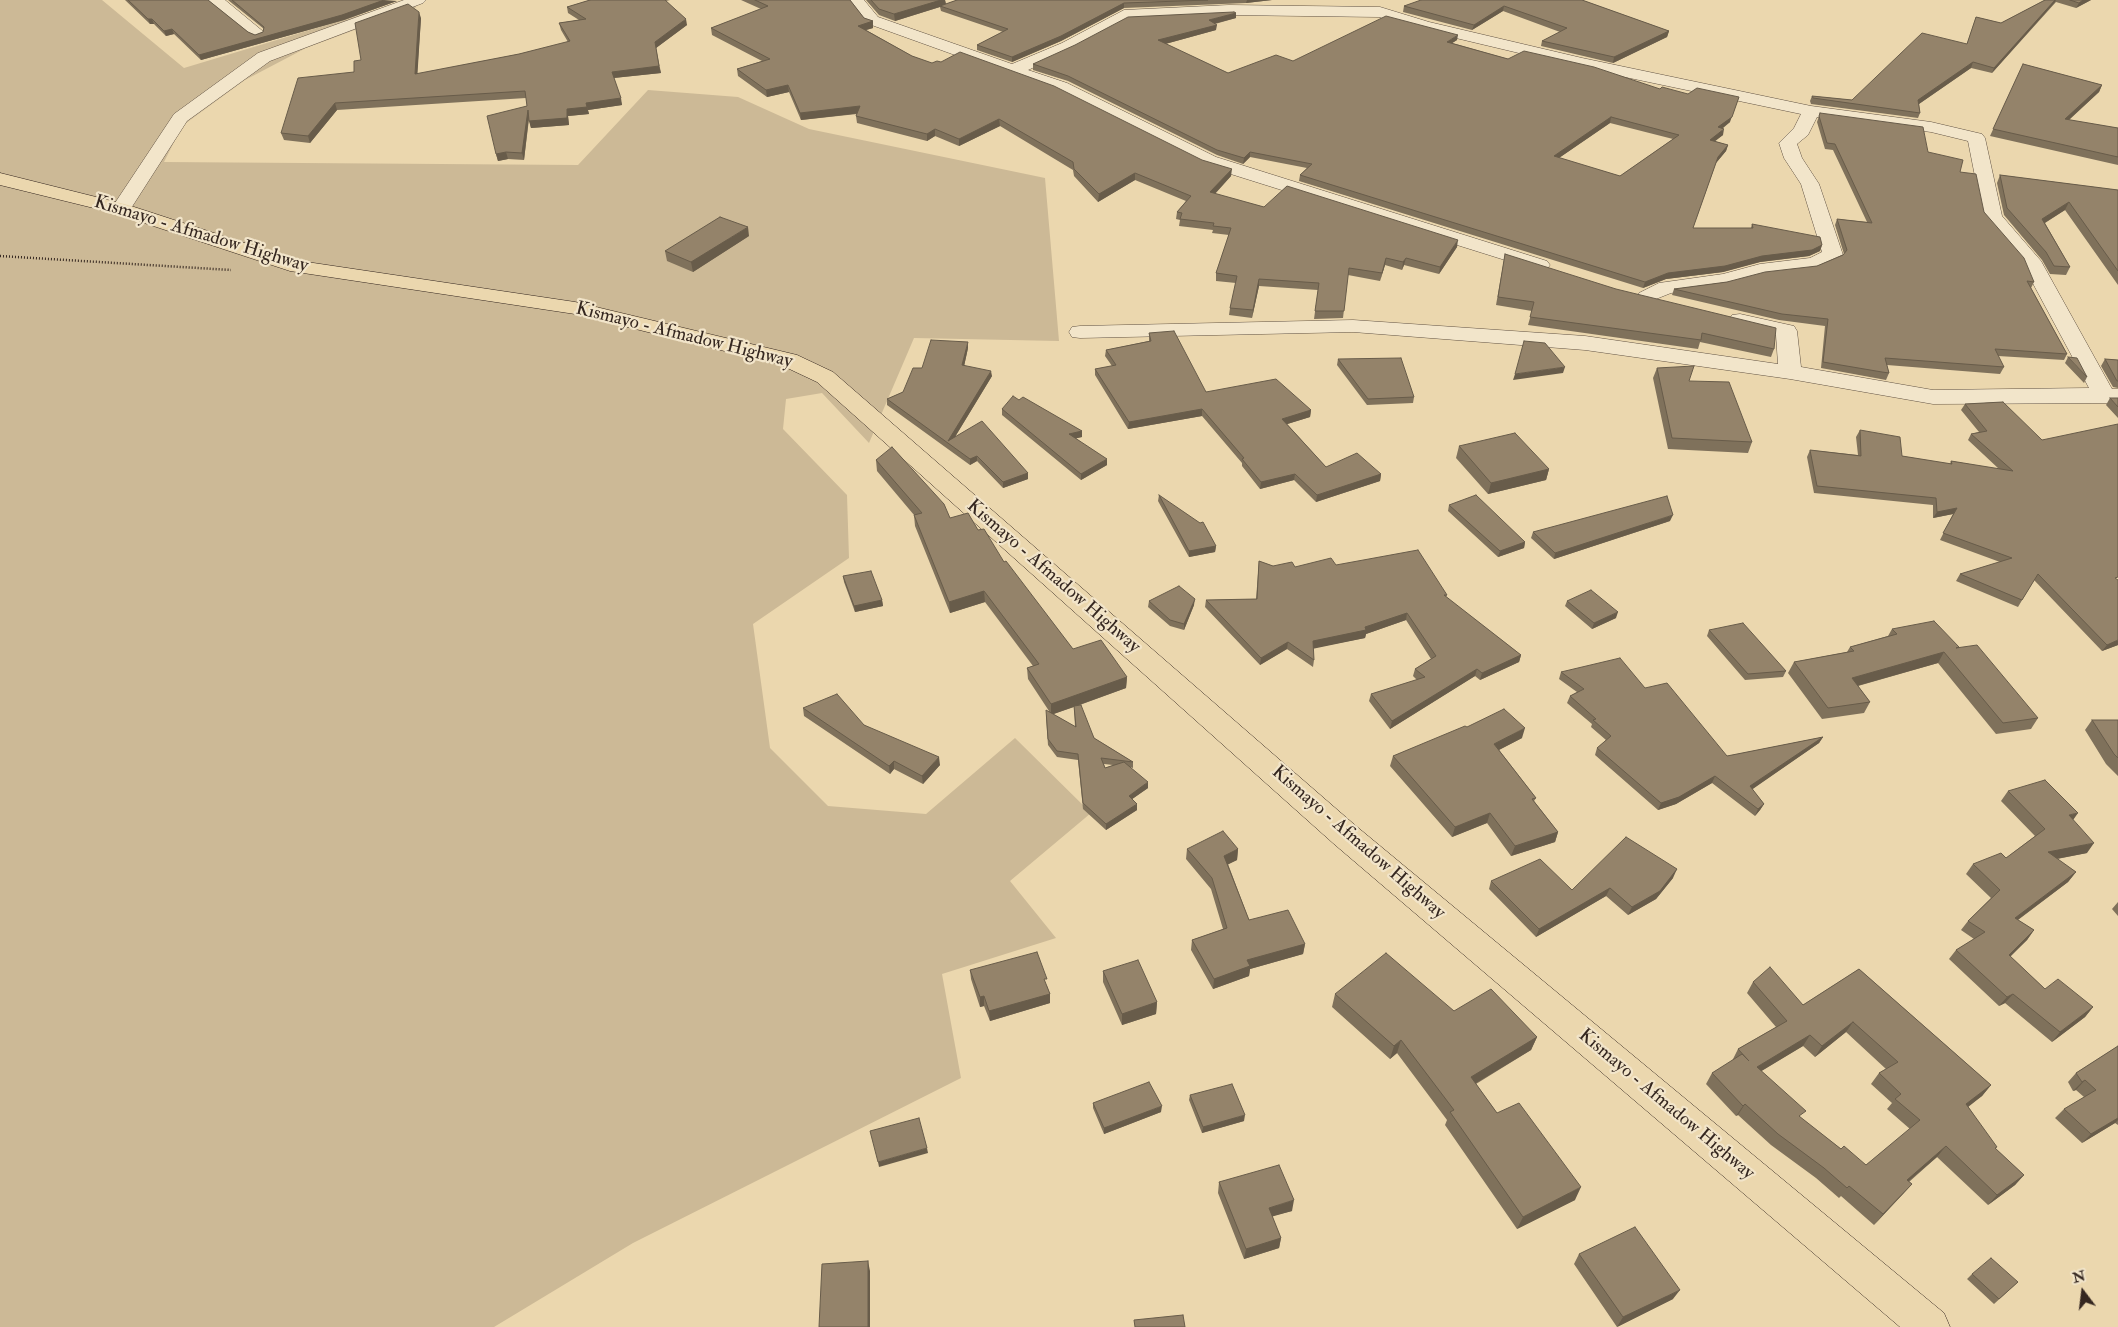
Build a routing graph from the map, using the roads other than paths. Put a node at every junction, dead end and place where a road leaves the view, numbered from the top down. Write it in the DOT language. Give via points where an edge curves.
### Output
graph roads {
  1 [pos="215,0"];
  2 [pos="418,0"];
  3 [pos="856,0"];
  4 [pos="258,33"];
  5 [pos="1014,70"];
  6 [pos="1811,112"];
  7 [pos="0,179"];
  8 [pos="121,208"];
  9 [pos="1556,270"];
  10 [pos="1674,304"];
  11 [pos="1720,315"];
  12 [pos="1080,332"];
  13 [pos="1790,372"];
  14 [pos="2111,395"];
  15 [pos="1930,1327"];
  1 -- 4 [label="street"];
  2 -- 8 [label="street" via="264,56 180,118"];
  3 -- 5 [label="street" via="872,20"];
  5 -- 6 [label="street" via="1068,46 1124,15 1229,10 1380,12 1424,26 1582,63"];
  5 -- 9 [label="street" via="1061,87 1209,161"];
  6 -- 10 [label="street" via="1802,131 1788,143 1793,158 1810,184 1833,255 1814,264 1760,270 1725,280 1666,287 1638,295"];
  6 -- 14 [label="street" via="1931,127 1976,138 1993,217 2031,261"];
  7 -- 8 [label="main road, Kismayo - Afmadow Highway"];
  8 -- 15 [label="main road, Kismayo - Afmadow Highway" via="297,267 574,308 789,360 825,377 1345,834"];
  11 -- 13 [label="street" via="1786,331"];
  12 -- 13 [label="street" via="1353,326 1585,343"];
  13 -- 14 [label="street" via="1934,397"];
}
